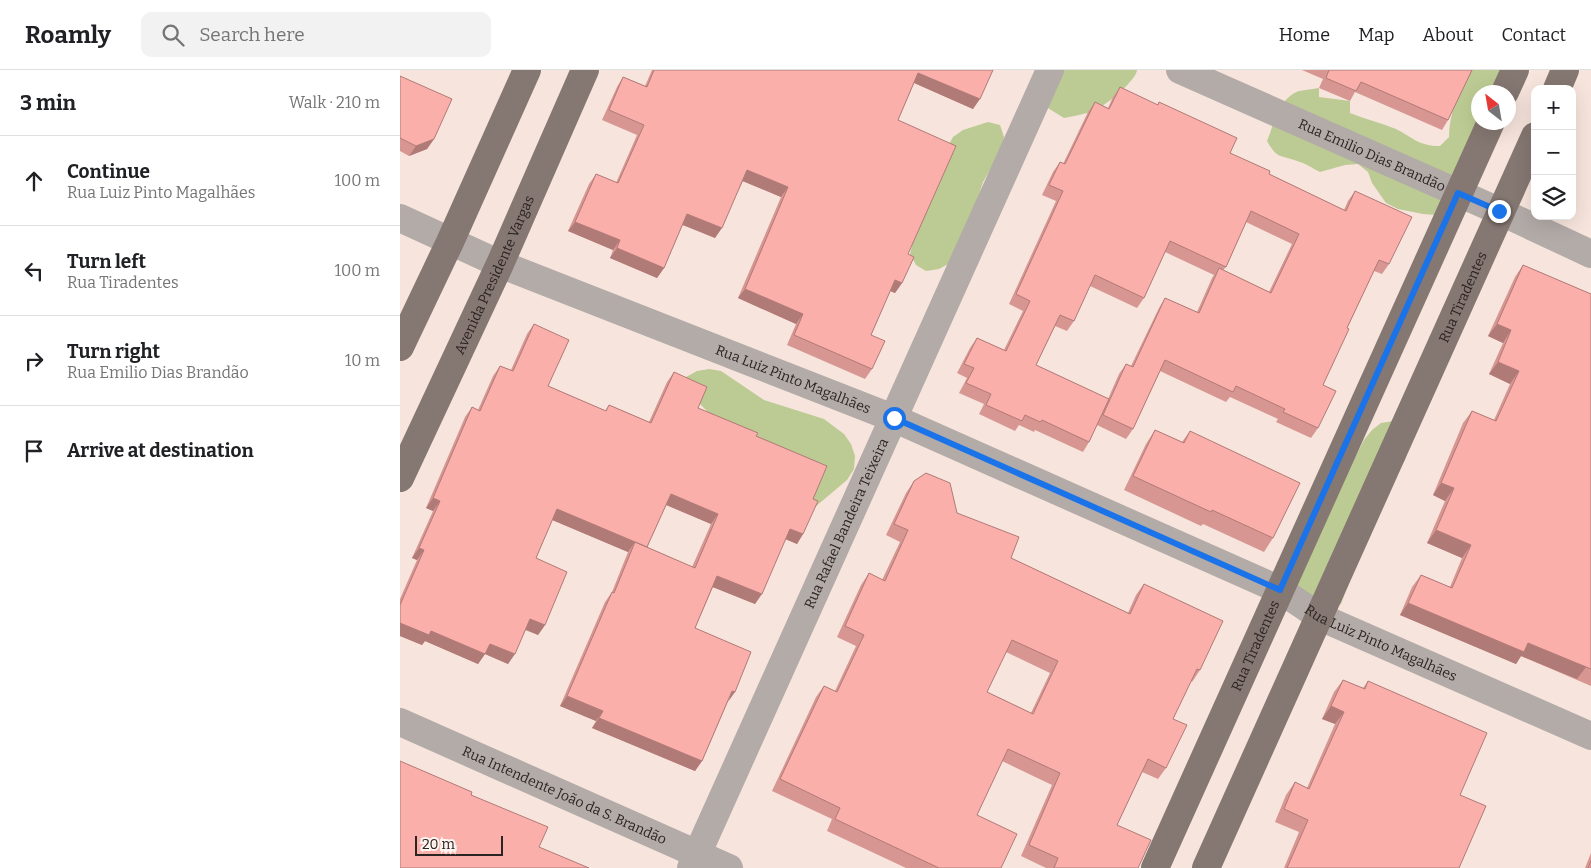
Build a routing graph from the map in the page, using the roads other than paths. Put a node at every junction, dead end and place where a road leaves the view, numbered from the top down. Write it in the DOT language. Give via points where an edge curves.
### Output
graph roads {
  1 [pos="527,70"];
  2 [pos="585,70"];
  3 [pos="1050,70"];
  4 [pos="1180,70"];
  5 [pos="1515,70"];
  6 [pos="1565,70"];
  7 [pos="1508,85"];
  8 [pos="1559,85"];
  9 [pos="1487,130"];
  10 [pos="1531,144"];
  11 [pos="1458,193"];
  12 [pos="1499,211"];
  13 [pos="400,218"];
  14 [pos="450,242"];
  15 [pos="1591,254"];
  16 [pos="500,264"];
  17 [pos="400,347"];
  18 [pos="894,418"];
  19 [pos="400,478"];
  20 [pos="1280,590"];
  21 [pos="1320,617"];
  22 [pos="400,722"];
  23 [pos="1591,736"];
  24 [pos="694,861"];
  25 [pos="729,868"];
  26 [pos="1155,868"];
  27 [pos="1206,868"];
  1 -- 14 [label="main road"];
  2 -- 16 [label="main road, Avenida Presidente Vargas"];
  3 -- 18 [label="street, Rua Rafael Bandeira Teixeira"];
  4 -- 11 [label="street, Rua Emilio Dias Brandão"];
  5 -- 7 [label="main road"];
  6 -- 8 [label="main road"];
  9 -- 11 [label="main road, Rua Tiradentes"];
  10 -- 12 [label="main road, Rua Tiradentes"];
  11 -- 12 [label="street, Rua Emilio Dias Brandão"];
  11 -- 20 [label="main road, Rua Tiradentes"];
  12 -- 15 [label="street, Rua Emilio Dias Brandão"];
  12 -- 21 [label="main road, Rua Tiradentes"];
  13 -- 14 [label="street, Rua Luiz Pinto Magalhães"];
  14 -- 16 [label="street, Rua Luiz Pinto Magalhães"];
  14 -- 17 [label="main road"];
  16 -- 18 [label="street, Rua Luiz Pinto Magalhães"];
  16 -- 19 [label="main road, Avenida Presidente Vargas"];
  18 -- 20 [label="street, Rua Luiz Pinto Magalhães"];
  18 -- 24 [label="street, Rua Rafael Bandeira Teixeira"];
  20 -- 21 [label="street, Rua Luiz Pinto Magalhães"];
  20 -- 26 [label="main road, Rua Tiradentes"];
  21 -- 23 [label="street, Rua Luiz Pinto Magalhães"];
  21 -- 27 [label="main road, Rua Tiradentes"];
  22 -- 24 [label="street, Rua Intendente João da S. Brandão"];
  24 -- 25 [label="street, Rua Intendente João da S. Brandão"];
}
